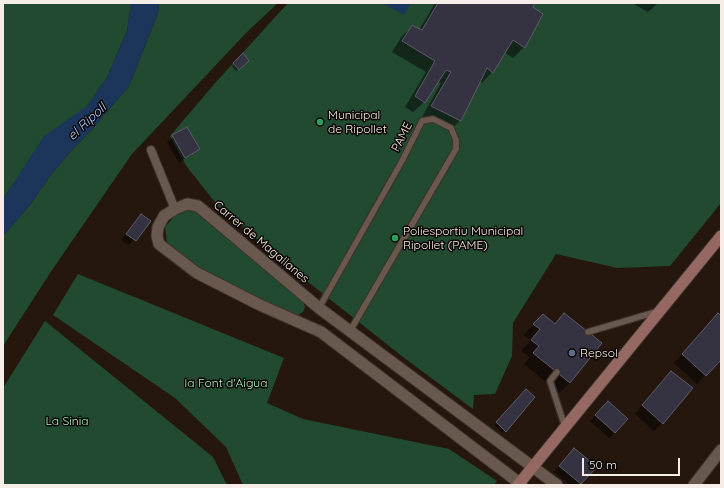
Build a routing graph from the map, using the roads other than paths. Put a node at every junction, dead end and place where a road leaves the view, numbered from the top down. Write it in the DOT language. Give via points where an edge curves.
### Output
graph roads {
  1 [pos="151,150"];
  2 [pos="175,209"];
  3 [pos="721,236"];
  4 [pos="319,308"];
  5 [pos="661,310"];
  6 [pos="350,331"];
  7 [pos="588,332"];
  8 [pos="557,372"];
  9 [pos="565,428"];
  10 [pos="721,450"];
  11 [pos="533,466"];
  12 [pos="520,484"];
  13 [pos="557,485"];
  14 [pos="694,485"];
  1 -- 2 [label="street"];
  2 -- 4 [label="street, Carrer de Magallanes" via="187,204 198,206"];
  2 -- 12 [label="street" via="164,216 158,227 159,244 197,273 321,332"];
  3 -- 5 [label="main road"];
  4 -- 6 [label="street, Carrer de Magallanes"];
  4 -- 6 [label="lane, PAME" via="422,121 434,119 450,128 456,140 456,149"];
  5 -- 7 [label="lane"];
  5 -- 9 [label="main road"];
  6 -- 11 [label="street, Carrer de Magallanes"];
  8 -- 9 [label="lane" via="550,381"];
  9 -- 11 [label="main road"];
  10 -- 14 [label="street"];
  11 -- 12 [label="main road"];
  11 -- 13 [label="street, Carrer de Magallanes"];
}
